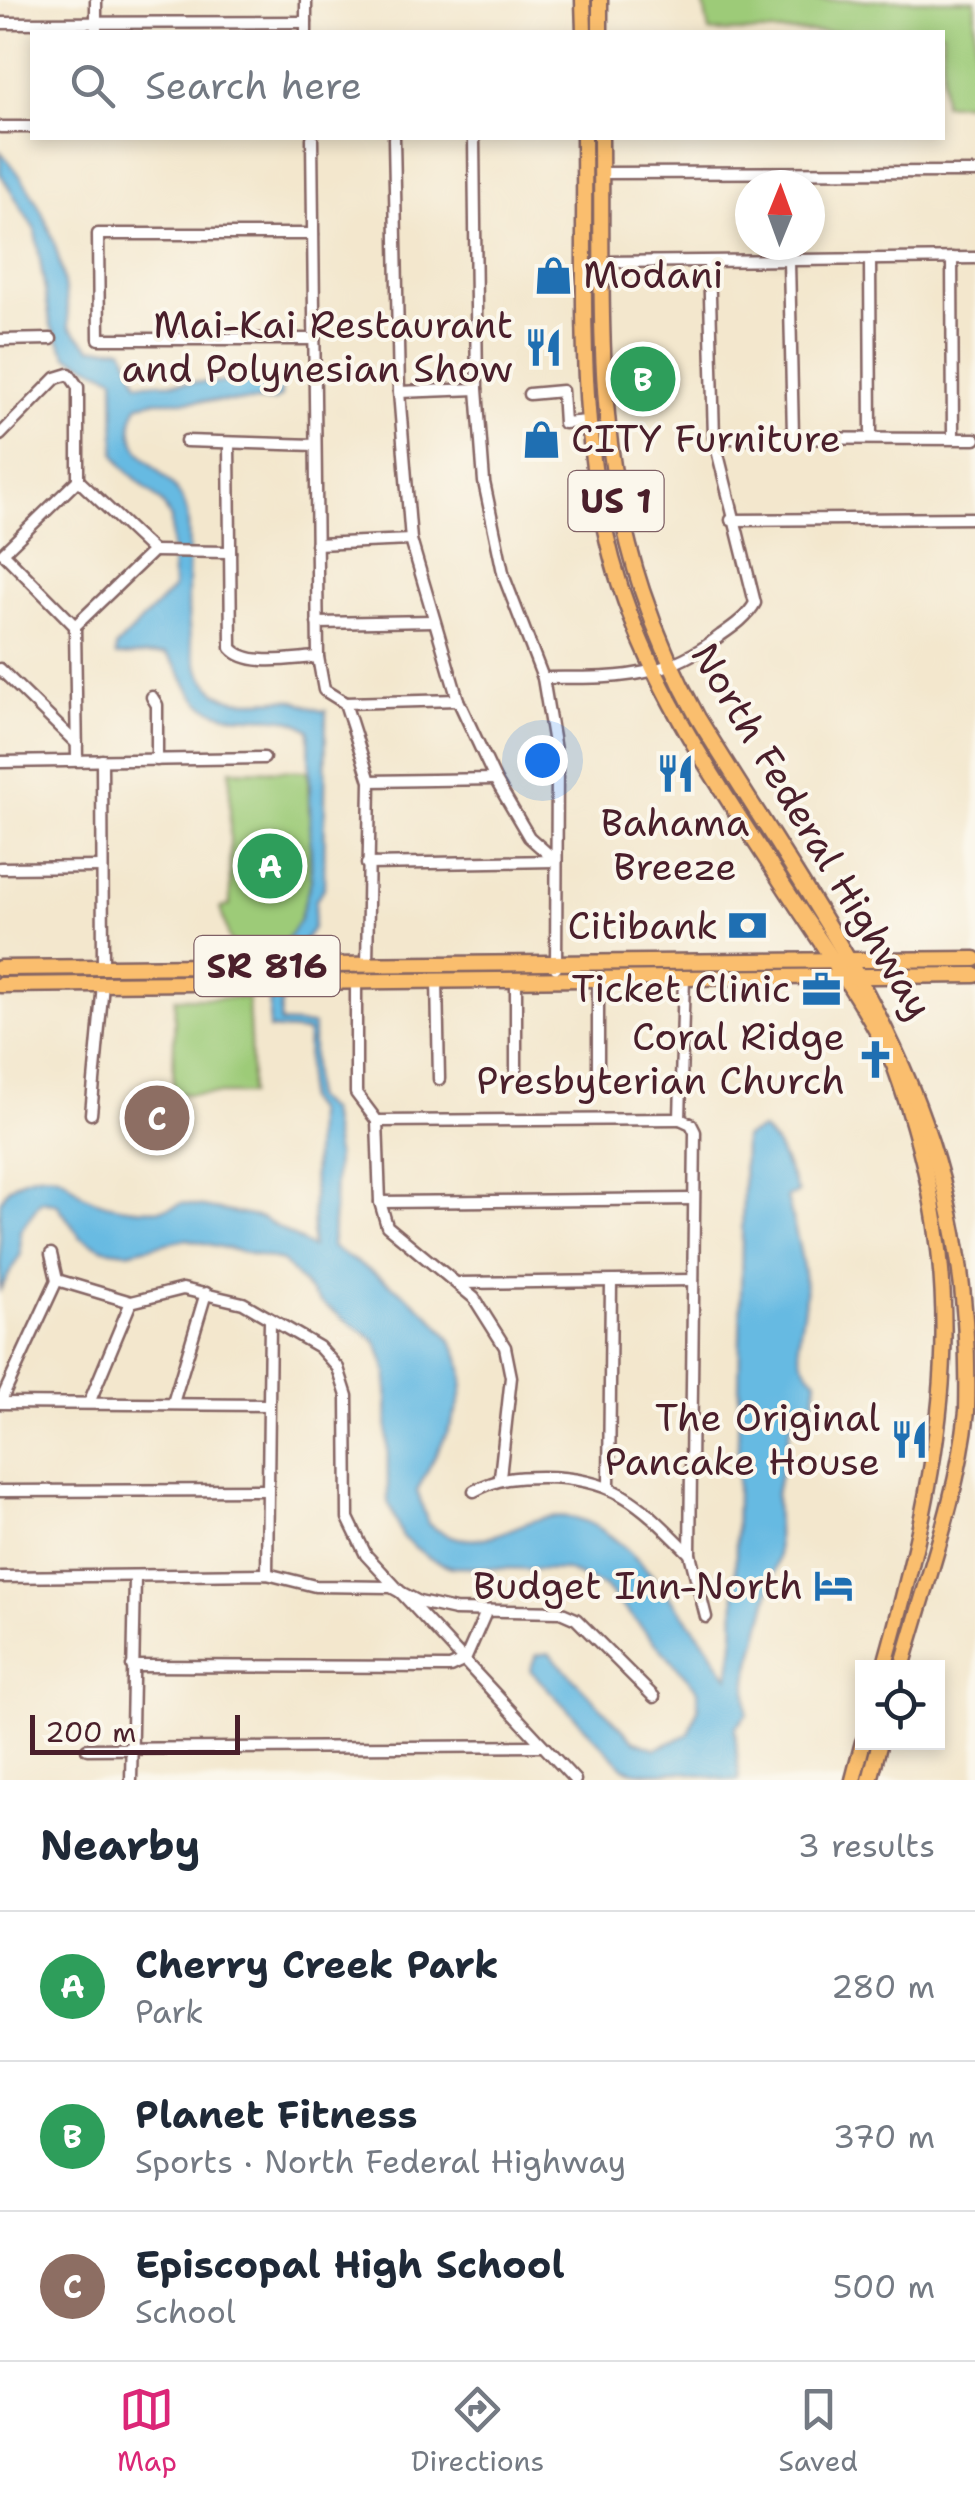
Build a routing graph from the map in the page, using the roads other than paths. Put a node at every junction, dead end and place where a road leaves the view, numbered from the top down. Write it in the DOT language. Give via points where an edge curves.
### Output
graph roads {
  1 [pos="96,0"];
  2 [pos="306,0"];
  3 [pos="583,0"];
  4 [pos="600,0"];
  5 [pos="0,22"];
  6 [pos="96,27"];
  7 [pos="306,27"];
  8 [pos="584,30"];
  9 [pos="600,30"];
  10 [pos="0,126"];
  11 [pos="30,128"];
  12 [pos="312,140"];
  13 [pos="394,140"];
  14 [pos="474,140"];
  15 [pos="584,140"];
  16 [pos="601,140"];
  17 [pos="975,172"];
  18 [pos="602,173"];
  19 [pos="313,234"];
  20 [pos="586,243"];
  21 [pos="952,258"];
  22 [pos="975,258"];
  23 [pos="870,260"];
  24 [pos="602,262"];
  25 [pos="710,262"];
  26 [pos="789,262"];
  27 [pos="586,270"];
  28 [pos="602,290"];
  29 [pos="314,339"];
  30 [pos="0,340"];
  31 [pos="51,340"];
  32 [pos="477,389"];
  33 [pos="399,392"];
  34 [pos="529,394"];
  35 [pos="588,421"];
  36 [pos="0,436"];
  37 [pos="793,436"];
  38 [pos="871,437"];
  39 [pos="714,438"];
  40 [pos="953,438"];
  41 [pos="975,438"];
  42 [pos="186,441"];
  43 [pos="229,444"];
  44 [pos="608,444"];
  45 [pos="315,445"];
  46 [pos="78,480"];
  47 [pos="975,518"];
  48 [pos="731,520"];
  49 [pos="411,540"];
  50 [pos="316,544"];
  51 [pos="153,551"];
  52 [pos="230,552"];
  53 [pos="1,553"];
  54 [pos="434,621"];
  55 [pos="317,623"];
  56 [pos="75,626"];
  57 [pos="318,658"];
  58 [pos="670,668"];
  59 [pos="0,669"];
  60 [pos="655,673"];
  61 [pos="543,678"];
  62 [pos="152,698"];
  63 [pos="458,700"];
  64 [pos="345,704"];
  65 [pos="77,744"];
  66 [pos="264,758"];
  67 [pos="78,760"];
  68 [pos="102,760"];
  69 [pos="156,760"];
  70 [pos="0,762"];
  71 [pos="494,779"];
  72 [pos="370,781"];
  73 [pos="735,808"];
  74 [pos="763,819"];
  75 [pos="747,827"];
  76 [pos="788,857"];
  77 [pos="556,861"];
  78 [pos="367,864"];
  79 [pos="102,867"];
  80 [pos="0,868"];
  81 [pos="975,960"];
  82 [pos="831,961"];
  83 [pos="706,962"];
  84 [pos="855,962"];
  85 [pos="556,963"];
  86 [pos="302,966"];
  87 [pos="366,966"];
  88 [pos="102,967"];
  89 [pos="119,967"];
  90 [pos="0,968"];
  91 [pos="975,975"];
  92 [pos="865,976"];
  93 [pos="896,976"];
  94 [pos="843,977"];
  95 [pos="689,978"];
  96 [pos="516,979"];
  97 [pos="556,979"];
  98 [pos="598,979"];
  99 [pos="356,980"];
  100 [pos="437,980"];
  101 [pos="295,982"];
  102 [pos="86,984"];
  103 [pos="0,985"];
  104 [pos="103,990"];
  105 [pos="886,1010"];
  106 [pos="598,1075"];
  107 [pos="516,1076"];
  108 [pos="439,1079"];
  109 [pos="91,1114"];
  110 [pos="680,1119"];
  111 [pos="377,1121"];
  112 [pos="928,1152"];
  113 [pos="952,1169"];
  114 [pos="693,1199"];
  115 [pos="380,1202"];
  116 [pos="51,1254"];
  117 [pos="58,1280"];
  118 [pos="693,1280"];
  119 [pos="459,1282"];
  120 [pos="610,1282"];
  121 [pos="206,1294"];
  122 [pos="131,1302"];
  123 [pos="270,1320"];
  124 [pos="0,1403"];
  125 [pos="89,1403"];
  126 [pos="173,1403"];
  127 [pos="267,1405"];
  128 [pos="950,1410"];
  129 [pos="946,1431"];
  130 [pos="963,1432"];
  131 [pos="960,1453"];
  132 [pos="500,1477"];
  133 [pos="609,1486"];
  134 [pos="266,1490"];
  135 [pos="0,1491"];
  136 [pos="474,1491"];
  137 [pos="690,1554"];
  138 [pos="267,1574"];
  139 [pos="0,1577"];
  140 [pos="134,1578"];
  141 [pos="391,1587"];
  142 [pos="486,1612"];
  143 [pos="706,1617"];
  144 [pos="465,1660"];
  145 [pos="886,1660"];
  146 [pos="904,1660"];
  147 [pos="132,1666"];
  148 [pos="654,1696"];
  149 [pos="543,1746"];
  150 [pos="87,1748"];
  151 [pos="131,1748"];
  152 [pos="861,1750"];
  153 [pos="878,1750"];
  154 [pos="131,1780"];
  155 [pos="575,1780"];
  156 [pos="852,1780"];
  157 [pos="870,1780"];
  1 -- 6 [label="street"];
  2 -- 7 [label="street"];
  3 -- 8 [label="main road"];
  4 -- 9 [label="main road"];
  5 -- 6 [label="street"];
  6 -- 7 [label="street"];
  10 -- 11 [label="street"];
  12 -- 19 [label="street"];
  13 -- 33 [label="street"];
  14 -- 32 [label="street"];
  15 -- 20 [label="main road, North Federal Highway / US 1"];
  16 -- 18 [label="main road, North Federal Highway / US 1"];
  17 -- 18 [label="street"];
  18 -- 24 [label="main road, North Federal Highway / US 1"];
  19 -- 29 [label="street"];
  19 -- 29 [label="street" via="98,234 99,339"];
  20 -- 24 [label="main road"];
  20 -- 27 [label="main road, North Federal Highway / US 1"];
  21 -- 22 [label="street"];
  21 -- 23 [label="street"];
  21 -- 40 [label="street"];
  23 -- 26 [label="street"];
  23 -- 38 [label="street"];
  24 -- 25 [label="street"];
  24 -- 28 [label="main road, North Federal Highway / US 1"];
  25 -- 26 [label="street"];
  25 -- 39 [label="street"];
  26 -- 37 [label="street"];
  27 -- 28 [label="main road"];
  27 -- 35 [label="main road, North Federal Highway / US 1"];
  28 -- 44 [label="main road, North Federal Highway / US 1"];
  29 -- 45 [label="street"];
  30 -- 31 [label="street"];
  32 -- 33 [label="street"];
  32 -- 61 [label="street" via="495,539"];
  33 -- 49 [label="street"];
  34 -- 35 [label="street" via="562,392 564,424"];
  35 -- 44 [label="main road"];
  35 -- 60 [label="main road, North Federal Highway / US 1" via="615,572"];
  36 -- 46 [label="street" via="56,378 70,374 78,387"];
  37 -- 38 [label="street"];
  37 -- 39 [label="street"];
  38 -- 40 [label="street"];
  39 -- 48 [label="street"];
  40 -- 41 [label="street"];
  42 -- 43 [label="street"];
  43 -- 45 [label="street"];
  43 -- 52 [label="street"];
  44 -- 58 [label="main road, North Federal Highway / US 1" via="627,548"];
  45 -- 50 [label="street"];
  46 -- 51 [label="street"];
  46 -- 53 [label="street"];
  47 -- 48 [label="street"];
  48 -- 58 [label="street" via="755,597 752,609"];
  49 -- 50 [label="street"];
  49 -- 54 [label="street"];
  50 -- 55 [label="street"];
  51 -- 52 [label="street"];
  51 -- 56 [label="street"];
  52 -- 57 [label="street" via="231,648 238,656"];
  53 -- 56 [label="street"];
  54 -- 55 [label="street"];
  54 -- 63 [label="street"];
  55 -- 57 [label="street"];
  56 -- 65 [label="street"];
  57 -- 64 [label="street" via="324,690"];
  58 -- 60 [label="street"];
  58 -- 74 [label="main road, North Federal Highway / US 1"];
  59 -- 65 [label="street"];
  60 -- 61 [label="street"];
  60 -- 73 [label="main road, North Federal Highway / US 1"];
  61 -- 77 [label="street" via="557,762"];
  62 -- 69 [label="street"];
  63 -- 64 [label="street"];
  63 -- 71 [label="street"];
  64 -- 72 [label="street"];
  65 -- 67 [label="street"];
  66 -- 69 [label="street"];
  67 -- 68 [label="street"];
  67 -- 70 [label="street"];
  68 -- 69 [label="street"];
  68 -- 79 [label="street"];
  71 -- 72 [label="street"];
  71 -- 77 [label="street" via="529,837"];
  72 -- 78 [label="street"];
  73 -- 74 [label="main road"];
  73 -- 75 [label="main road, North Federal Highway / US 1"];
  74 -- 76 [label="main road, North Federal Highway / US 1"];
  75 -- 76 [label="main road" via="764,833"];
  75 -- 82 [label="main road, North Federal Highway / US 1"];
  76 -- 84 [label="main road, North Federal Highway / US 1"];
  77 -- 78 [label="street"];
  77 -- 85 [label="street"];
  78 -- 87 [label="street"];
  79 -- 80 [label="street"];
  79 -- 88 [label="street"];
  81 -- 84 [label="main road, SR 816"];
  82 -- 83 [label="main road, SR 816"];
  82 -- 84 [label="main road, SR 816"];
  82 -- 94 [label="main road, North Federal Highway / US 1"];
  83 -- 85 [label="main road, SR 816"];
  83 -- 95 [label="main road"];
  84 -- 92 [label="main road, North Federal Highway / US 1"];
  85 -- 87 [label="main road, SR 816"];
  85 -- 97 [label="street"];
  86 -- 87 [label="main road, SR 816"];
  86 -- 89 [label="main road, SR 816"];
  86 -- 101 [label="main road"];
  87 -- 99 [label="main road"];
  88 -- 89 [label="main road, SR 816"];
  88 -- 90 [label="main road, SR 816"];
  88 -- 102 [label="main road"];
  89 -- 104 [label="main road"];
  91 -- 93 [label="main road, SR 816"];
  92 -- 93 [label="main road, SR 816"];
  92 -- 94 [label="main road, SR 816"];
  92 -- 105 [label="main road, North Federal Highway / US 1"];
  93 -- 105 [label="main road" via="885,991"];
  94 -- 95 [label="main road, SR 816"];
  94 -- 112 [label="main road, North Federal Highway / US 1" via="895,1068"];
  95 -- 98 [label="main road, SR 816"];
  95 -- 110 [label="street"];
  96 -- 97 [label="main road, SR 816"];
  96 -- 100 [label="main road, SR 816"];
  96 -- 107 [label="street"];
  97 -- 98 [label="main road, SR 816"];
  98 -- 106 [label="street"];
  99 -- 100 [label="main road, SR 816"];
  99 -- 101 [label="main road, SR 816"];
  99 -- 111 [label="street" via="356,1093"];
  100 -- 108 [label="street"];
  101 -- 104 [label="main road, SR 816"];
  102 -- 103 [label="main road, SR 816"];
  102 -- 104 [label="main road, SR 816"];
  104 -- 109 [label="street"];
  105 -- 113 [label="main road, North Federal Highway / US 1" via="926,1090"];
  110 -- 111 [label="street"];
  110 -- 114 [label="street" via="695,1132"];
  111 -- 115 [label="street"];
  112 -- 113 [label="main road"];
  112 -- 128 [label="main road, North Federal Highway / US 1" via="953,1281"];
  113 -- 130 [label="main road, North Federal Highway / US 1" via="972,1305"];
  114 -- 115 [label="street"];
  114 -- 118 [label="street"];
  115 -- 119 [label="street" via="387,1226"];
  116 -- 117 [label="street"];
  117 -- 122 [label="street"];
  117 -- 124 [label="street"];
  118 -- 120 [label="street"];
  118 -- 137 [label="street"];
  119 -- 120 [label="street"];
  119 -- 132 [label="street" via="505,1348 511,1377"];
  120 -- 133 [label="street"];
  121 -- 122 [label="street" via="183,1289"];
  121 -- 123 [label="street" via="243,1303"];
  121 -- 126 [label="street"];
  122 -- 125 [label="street"];
  123 -- 127 [label="street"];
  123 -- 141 [label="street" via="320,1348 338,1368 346,1396 348,1518"];
  124 -- 125 [label="street"];
  125 -- 126 [label="street"];
  126 -- 127 [label="street"];
  127 -- 134 [label="street"];
  128 -- 129 [label="main road, North Federal Highway / US 1"];
  128 -- 130 [label="main road"];
  129 -- 131 [label="main road"];
  129 -- 145 [label="main road, North Federal Highway / US 1"];
  130 -- 131 [label="main road, North Federal Highway / US 1"];
  131 -- 146 [label="main road, North Federal Highway / US 1"];
  132 -- 133 [label="street" via="561,1477"];
  132 -- 136 [label="street"];
  133 -- 137 [label="street" via="630,1497"];
  134 -- 135 [label="street"];
  134 -- 138 [label="street"];
  137 -- 143 [label="street"];
  138 -- 140 [label="street"];
  138 -- 141 [label="street" via="314,1586"];
  139 -- 140 [label="street"];
  140 -- 147 [label="street"];
  141 -- 142 [label="street" via="430,1605"];
  141 -- 144 [label="street"];
  142 -- 144 [label="street"];
  142 -- 148 [label="street" via="568,1614"];
  144 -- 147 [label="street" via="450,1667"];
  144 -- 149 [label="street"];
  147 -- 151 [label="street"];
  149 -- 151 [label="street"];
  149 -- 155 [label="street"];
  150 -- 151 [label="street"];
  151 -- 154 [label="street"];
  152 -- 156 [label="main road"];
  153 -- 157 [label="main road"];
}
